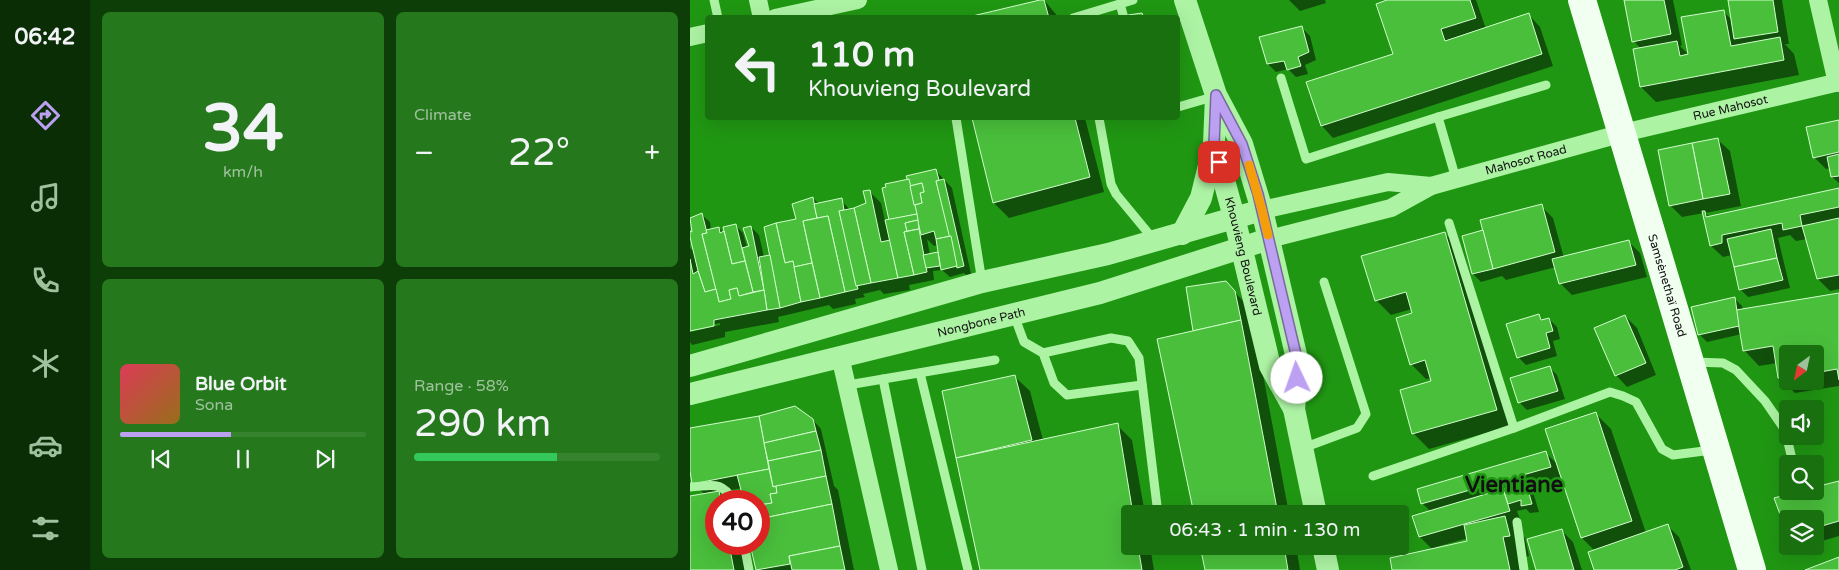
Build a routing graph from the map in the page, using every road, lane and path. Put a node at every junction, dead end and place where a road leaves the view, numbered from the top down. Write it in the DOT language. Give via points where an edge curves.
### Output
graph roads {
  1 [pos="714,0"];
  2 [pos="758,0"];
  3 [pos="858,0"];
  4 [pos="1133,0"];
  5 [pos="1185,0"];
  6 [pos="1582,0"];
  7 [pos="1818,0"];
  8 [pos="1120,4"];
  9 [pos="717,15"];
  10 [pos="761,15"];
  11 [pos="789,15"];
  12 [pos="1083,15"];
  13 [pos="1123,15"];
  14 [pos="705,34"];
  15 [pos="690,37"];
  16 [pos="1281,78"];
  17 [pos="1838,82"];
  18 [pos="1546,85"];
  19 [pos="1216,95"];
  20 [pos="1180,106"];
  21 [pos="1438,117"];
  22 [pos="956,120"];
  23 [pos="1099,120"];
  24 [pos="1623,133"];
  25 [pos="1214,144"];
  26 [pos="1456,179"];
  27 [pos="1430,186"];
  28 [pos="1262,210"];
  29 [pos="1234,218"];
  30 [pos="1449,223"];
  31 [pos="1182,234"];
  32 [pos="1154,240"];
  33 [pos="1269,240"];
  34 [pos="1242,248"];
  35 [pos="982,282"];
  36 [pos="1324,282"];
  37 [pos="1014,316"];
  38 [pos="1042,353"];
  39 [pos="840,356"];
  40 [pos="995,360"];
  41 [pos="1691,362"];
  42 [pos="690,366"];
  43 [pos="920,373"];
  44 [pos="884,379"];
  45 [pos="848,385"];
  46 [pos="1142,386"];
  47 [pos="690,394"];
  48 [pos="1294,409"];
  49 [pos="1514,428"];
  50 [pos="1302,448"];
  51 [pos="1718,450"];
  52 [pos="1791,455"];
  53 [pos="1374,476"];
  54 [pos="690,487"];
  55 [pos="727,490"];
  56 [pos="1157,505"];
  57 [pos="1314,505"];
  58 [pos="1517,522"];
  59 [pos="746,555"];
  60 [pos="1325,555"];
  61 [pos="749,570"];
  62 [pos="889,570"];
  63 [pos="922,570"];
  64 [pos="968,570"];
  65 [pos="1328,570"];
  66 [pos="1524,570"];
  67 [pos="1752,570"];
  1 -- 9 [label="lane"];
  2 -- 10 [label="street"];
  3 -- 11 [label="street"];
  4 -- 8 [label="lane"];
  5 -- 19 [label="street"];
  6 -- 24 [label="main road, Samsènethaï Road"];
  7 -- 17 [label="street"];
  8 -- 12 [label="lane"];
  8 -- 13 [label="lane"];
  14 -- 15 [label="street"];
  16 -- 21 [label="lane" via="1306,159"];
  17 -- 24 [label="street, Rue Mahosot"];
  18 -- 21 [label="lane"];
  19 -- 20 [label="lane"];
  19 -- 25 [label="street, Khouvieng Boulevard"];
  19 -- 28 [label="street, Khouvieng Boulevard" via="1242,144"];
  21 -- 26 [label="lane"];
  22 -- 35 [label="lane"];
  23 -- 32 [label="lane" via="1111,184"];
  24 -- 26 [label="street, Mahosot Road"];
  24 -- 41 [label="main road, Samsènethaï Road"];
  25 -- 29 [label="street, Khouvieng Boulevard"];
  25 -- 31 [label="street" via="1201,198"];
  26 -- 27 [label="street, Mahosot Road"];
  27 -- 28 [label="street, Mahosot Road" via="1388,182"];
  27 -- 33 [label="street, Mahosot Road" via="1391,208"];
  28 -- 29 [label="street"];
  28 -- 33 [label="street, Khouvieng Boulevard"];
  29 -- 31 [label="street"];
  29 -- 34 [label="street, Khouvieng Boulevard"];
  30 -- 49 [label="lane"];
  31 -- 32 [label="street"];
  32 -- 35 [label="street" via="1108,254"];
  33 -- 34 [label="street, Nongbone Path"];
  33 -- 48 [label="street, Khouvieng Boulevard" via="1298,363"];
  34 -- 37 [label="street, Nongbone Path" via="1100,293"];
  34 -- 48 [label="street, Khouvieng Boulevard" via="1270,366"];
  35 -- 42 [label="street"];
  36 -- 50 [label="lane" via="1366,414 1357,428"];
  37 -- 38 [label="lane" via="1024,342"];
  37 -- 39 [label="street, Nongbone Path"];
  38 -- 46 [label="lane" via="1054,383 1067,395"];
  38 -- 46 [label="lane" via="1111,338 1128,341 1138,358"];
  39 -- 45 [label="street"];
  39 -- 47 [label="street, Nongbone Path"];
  40 -- 43 [label="lane"];
  41 -- 51 [label="main road, Samsènethaï Road"];
  41 -- 52 [label="lane" via="1723,362 1736,370 1785,430"];
  43 -- 44 [label="lane"];
  43 -- 64 [label="lane"];
  44 -- 45 [label="lane"];
  44 -- 63 [label="lane"];
  45 -- 62 [label="street"];
  46 -- 56 [label="lane"];
  48 -- 50 [label="street, Khouvieng Boulevard"];
  49 -- 51 [label="lane" via="1610,392 1636,402 1662,449 1673,455"];
  49 -- 53 [label="lane"];
  50 -- 57 [label="street, Khouvieng Boulevard"];
  51 -- 67 [label="main road, Samsènethaï Road"];
  54 -- 55 [label="lane" via="714,485"];
  58 -- 66 [label="lane"];
  59 -- 61 [label="lane"];
  60 -- 65 [label="street"];
}
